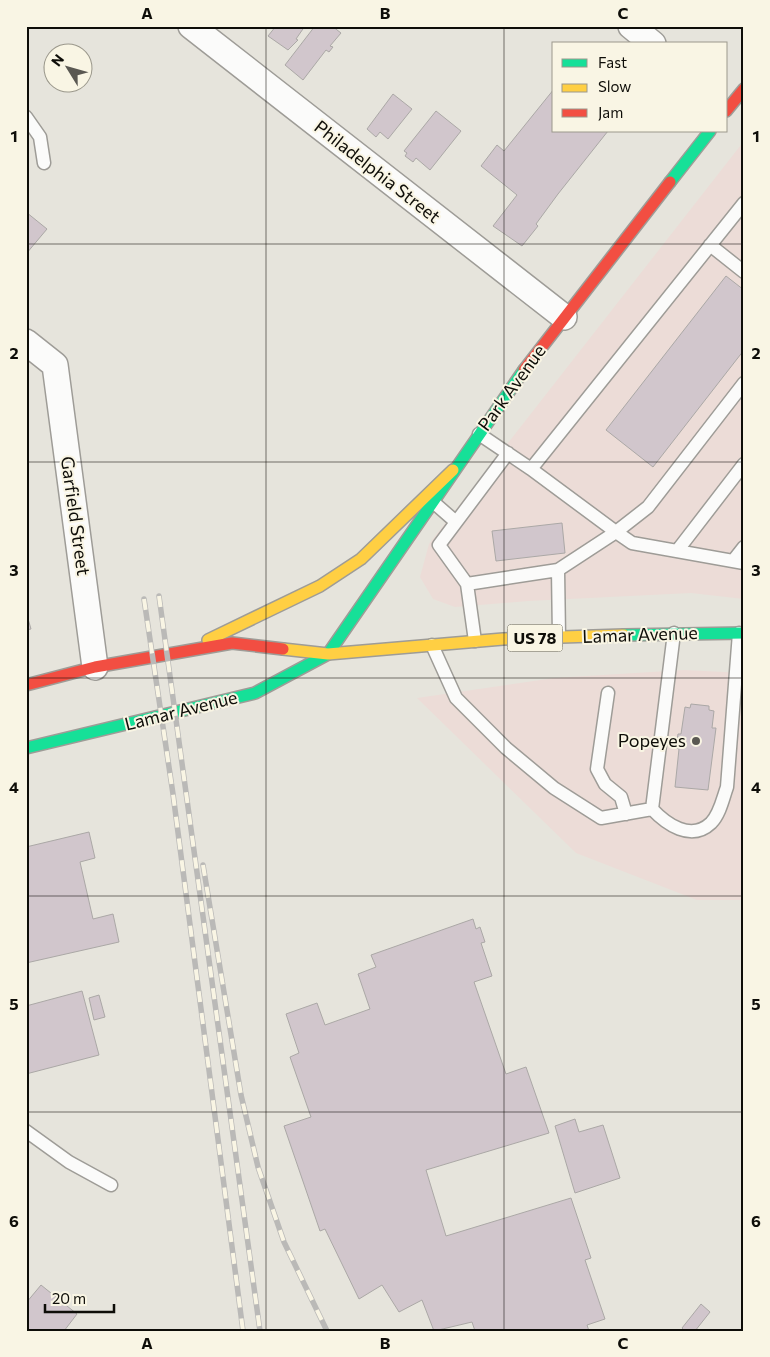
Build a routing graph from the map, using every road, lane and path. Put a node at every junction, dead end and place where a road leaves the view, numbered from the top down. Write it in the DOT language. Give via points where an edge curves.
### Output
graph roads {
  1 [pos="191,26"];
  2 [pos="631,26"];
  3 [pos="651,42"];
  4 [pos="26,117"];
  5 [pos="709,132"];
  6 [pos="44,164"];
  7 [pos="744,203"];
  8 [pos="710,245"];
  9 [pos="744,272"];
  10 [pos="564,317"];
  11 [pos="26,342"];
  12 [pos="744,383"];
  13 [pos="479,434"];
  14 [pos="508,453"];
  15 [pos="744,464"];
  16 [pos="531,469"];
  17 [pos="453,470"];
  18 [pos="432,501"];
  19 [pos="456,522"];
  20 [pos="616,532"];
  21 [pos="744,547"];
  22 [pos="677,551"];
  23 [pos="738,562"];
  24 [pos="558,570"];
  25 [pos="467,584"];
  26 [pos="674,633"];
  27 [pos="741,633"];
  28 [pos="559,637"];
  29 [pos="475,641"];
  30 [pos="432,645"];
  31 [pos="181,652"];
  32 [pos="328,654"];
  33 [pos="95,667"];
  34 [pos="26,685"];
  35 [pos="608,693"];
  36 [pos="26,748"];
  37 [pos="652,809"];
  38 [pos="626,814"];
  39 [pos="26,1131"];
  40 [pos="111,1184"];
  1 -- 10 [label="street, Philadelphia Street"];
  2 -- 3 [label="street"];
  4 -- 6 [label="lane" via="40,137"];
  5 -- 10 [label="main road, Park Avenue"];
  7 -- 8 [label="lane"];
  8 -- 9 [label="lane"];
  8 -- 16 [label="lane"];
  10 -- 13 [label="main road, Park Avenue"];
  11 -- 33 [label="street, Garfield Street" via="56,366"];
  12 -- 20 [label="lane" via="648,508"];
  13 -- 14 [label="lane"];
  13 -- 17 [label="main road, Park Avenue"];
  14 -- 16 [label="lane"];
  14 -- 19 [label="lane"];
  15 -- 22 [label="lane"];
  16 -- 20 [label="lane"];
  17 -- 18 [label="main road, Park Avenue"];
  17 -- 31 [label="main road" via="361,559 320,586"];
  18 -- 19 [label="lane"];
  18 -- 32 [label="main road, Park Avenue"];
  19 -- 25 [label="lane" via="439,545"];
  20 -- 22 [label="lane" via="632,543"];
  20 -- 24 [label="lane"];
  21 -- 23 [label="lane"];
  22 -- 23 [label="lane"];
  24 -- 25 [label="lane"];
  24 -- 28 [label="lane"];
  25 -- 29 [label="lane"];
  26 -- 27 [label="main road, Lamar Avenue / US 78"];
  26 -- 28 [label="main road, Lamar Avenue / US 78"];
  26 -- 37 [label="lane"];
  27 -- 37 [label="lane" via="727,787 720,807 710,823 697,830 682,830 665,823"];
  28 -- 29 [label="main road, Lamar Avenue / US 78"];
  29 -- 30 [label="main road, Lamar Avenue / US 78"];
  30 -- 32 [label="main road, Lamar Avenue / US 78"];
  30 -- 38 [label="lane" via="456,698 506,748 554,788 601,818"];
  31 -- 32 [label="main road, Lamar Avenue / US 78" via="232,643"];
  31 -- 33 [label="main road, Lamar Avenue / US 78"];
  32 -- 36 [label="main road, Lamar Avenue / US 78" via="255,693"];
  33 -- 34 [label="main road, Lamar Avenue / US 78"];
  35 -- 38 [label="lane" via="598,769 605,784 621,797"];
  37 -- 38 [label="lane"];
  39 -- 40 [label="lane" via="69,1162"];
}
